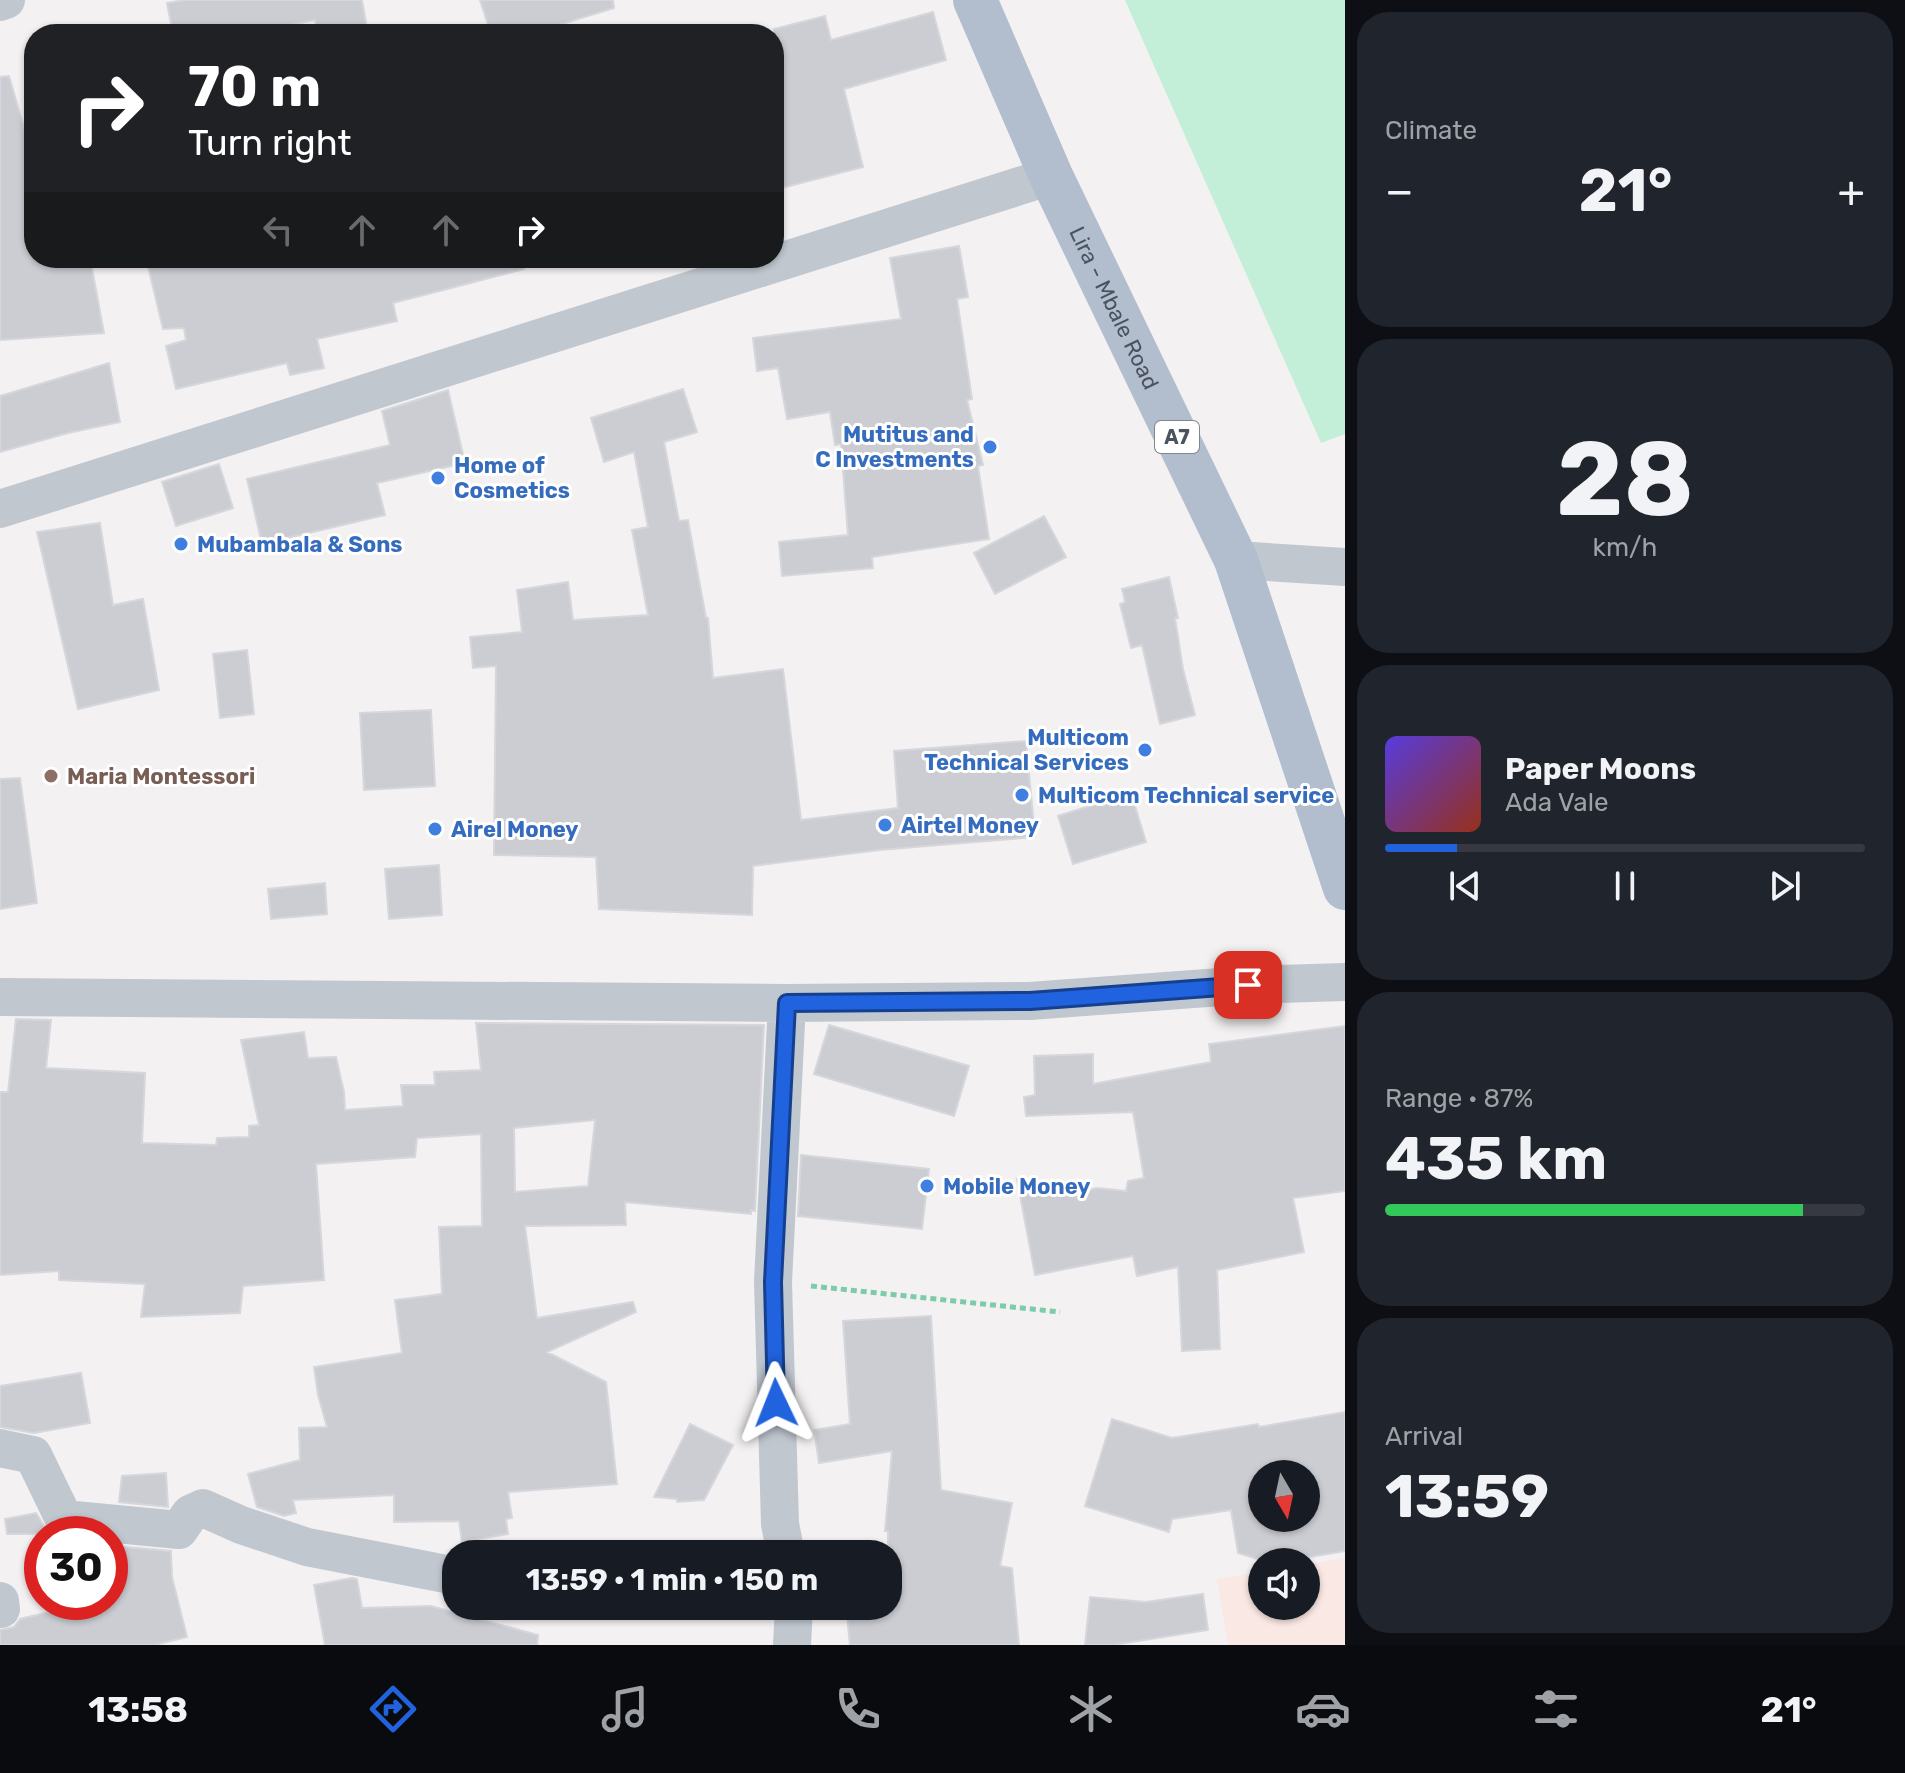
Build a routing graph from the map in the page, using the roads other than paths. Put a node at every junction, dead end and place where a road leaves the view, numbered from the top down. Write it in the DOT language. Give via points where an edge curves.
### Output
graph roads {
  1 [pos="6,0"];
  2 [pos="975,0"];
  3 [pos="0,2"];
  4 [pos="1051,176"];
  5 [pos="784,261"];
  6 [pos="761,268"];
  7 [pos="0,509"];
  8 [pos="1236,560"];
  9 [pos="1345,567"];
  10 [pos="1345,888"];
  11 [pos="1345,982"];
  12 [pos="0,997"];
  13 [pos="787,1003"];
  14 [pos="0,1448"];
  15 [pos="783,1540"];
  16 [pos="442,1573"];
  17 [pos="0,1601"];
  18 [pos="1,1609"];
  19 [pos="793,1620"];
  20 [pos="792,1645"];
  1 -- 3 [label="street"];
  2 -- 4 [label="main road, Lira - Mbale Road / A7"];
  4 -- 5 [label="street"];
  4 -- 8 [label="main road, Lira - Mbale Road / A7"];
  6 -- 7 [label="street"];
  8 -- 9 [label="street"];
  8 -- 10 [label="main road, Lira - Mbale Road / A7"];
  11 -- 13 [label="street" via="1030,1001"];
  12 -- 13 [label="street"];
  13 -- 15 [label="street" via="773,1282"];
  14 -- 16 [label="street" via="33,1455 64,1519 179,1530 190,1514 203,1508 307,1547"];
  17 -- 18 [label="street"];
  19 -- 20 [label="street"];
}
